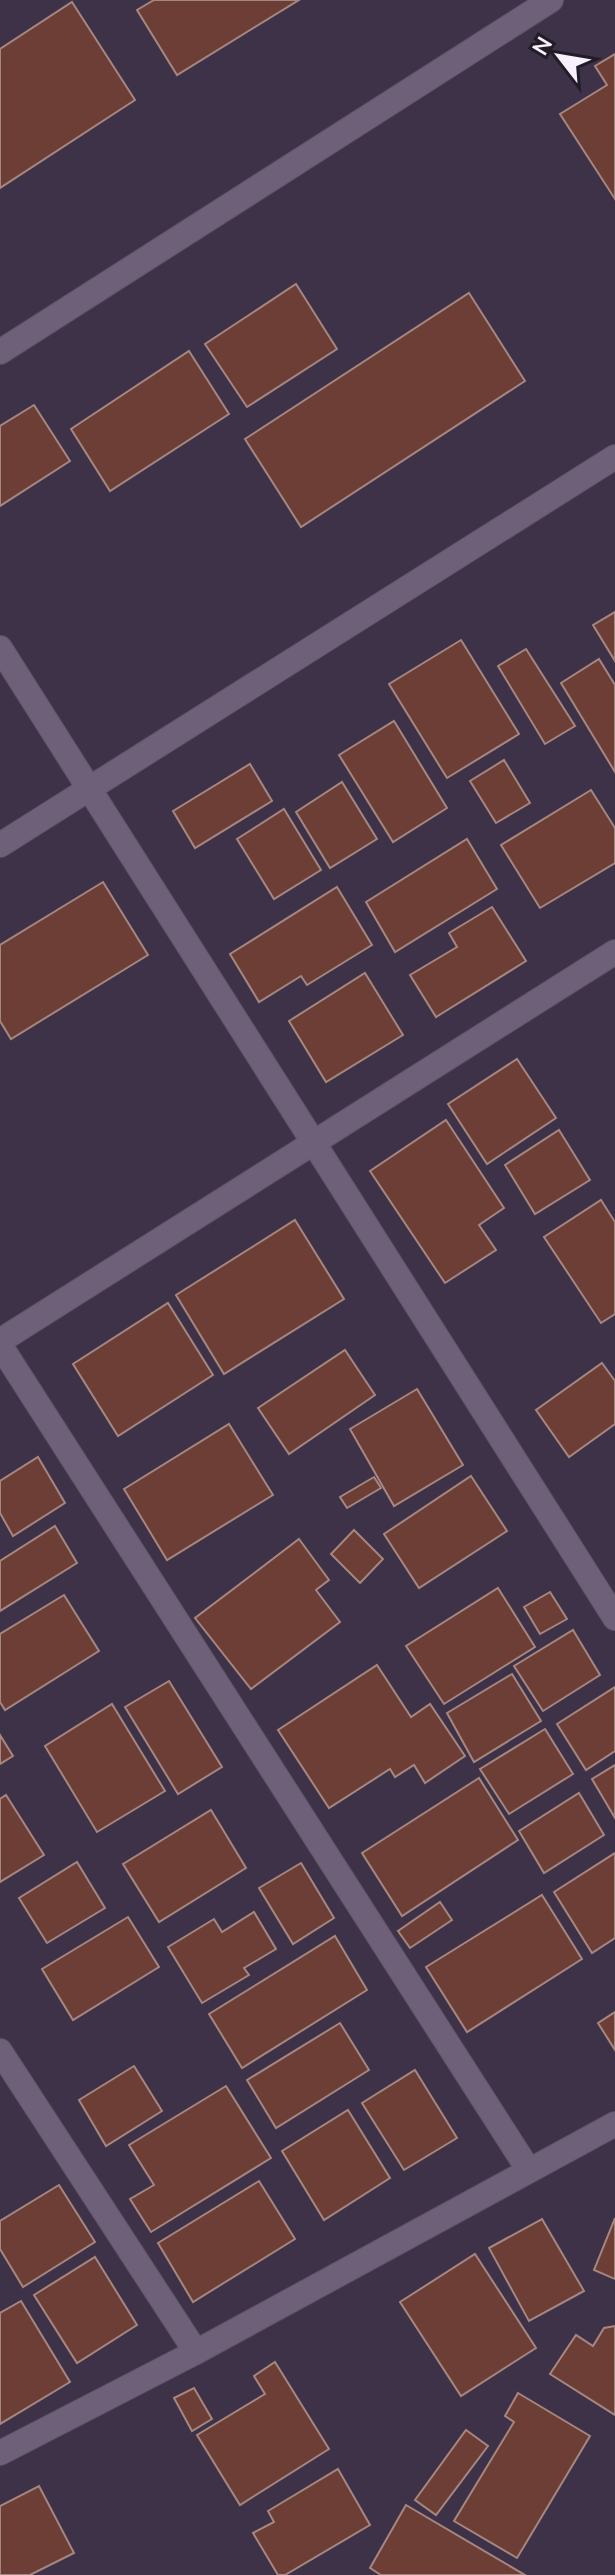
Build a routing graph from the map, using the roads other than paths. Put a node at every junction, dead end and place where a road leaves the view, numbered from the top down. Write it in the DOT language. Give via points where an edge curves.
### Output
graph roads {
  1 [pos="551,0"];
  2 [pos="0,352"];
  3 [pos="615,457"];
  4 [pos="0,648"];
  5 [pos="88,788"];
  6 [pos="0,845"];
  7 [pos="615,952"];
  8 [pos="314,1141"];
  9 [pos="0,1343"];
  10 [pos="615,1618"];
  11 [pos="0,2051"];
  12 [pos="615,2124"];
  13 [pos="528,2169"];
  14 [pos="196,2352"];
  15 [pos="0,2453"];
  1 -- 2 [label="street"];
  3 -- 5 [label="street"];
  4 -- 5 [label="street"];
  5 -- 6 [label="street"];
  5 -- 8 [label="street"];
  7 -- 8 [label="street"];
  8 -- 9 [label="street"];
  8 -- 10 [label="street"];
  9 -- 13 [label="street"];
  11 -- 14 [label="street"];
  12 -- 13 [label="street"];
  13 -- 14 [label="street"];
  14 -- 15 [label="street"];
}
